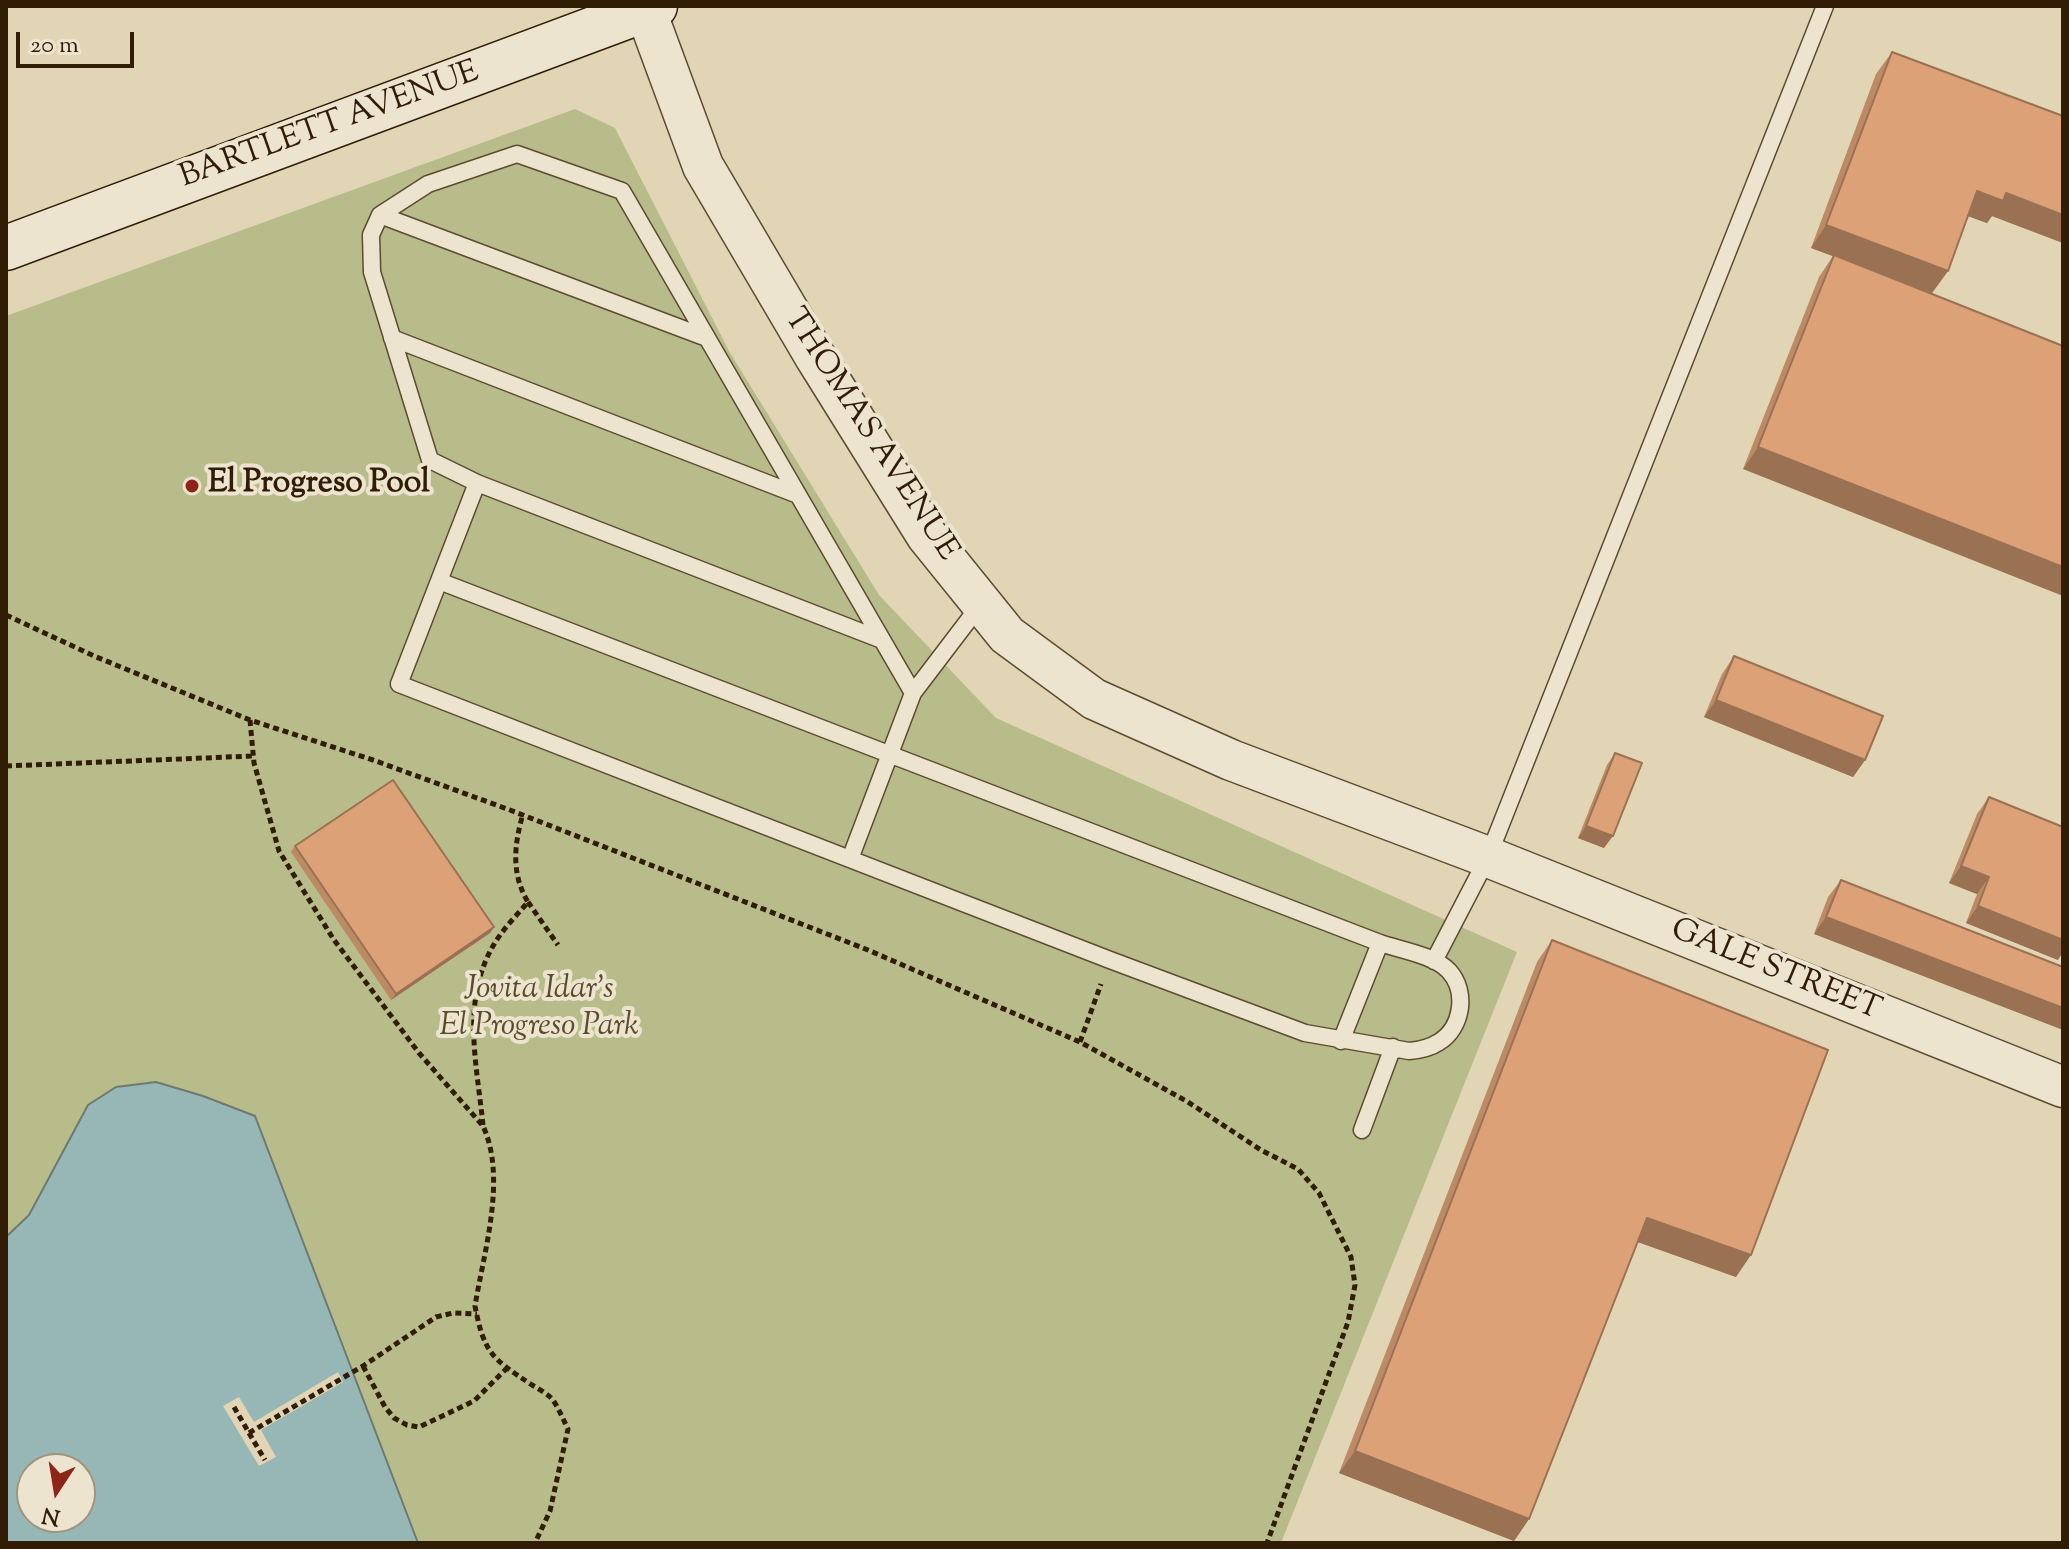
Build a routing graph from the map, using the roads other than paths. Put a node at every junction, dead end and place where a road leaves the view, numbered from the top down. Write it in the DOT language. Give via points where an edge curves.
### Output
graph roads {
  1 [pos="1825,6"];
  2 [pos="648,7"];
  3 [pos="380,215"];
  4 [pos="6,248"];
  5 [pos="392,338"];
  6 [pos="707,338"];
  7 [pos="477,483"];
  8 [pos="798,495"];
  9 [pos="439,581"];
  10 [pos="982,603"];
  11 [pos="882,640"];
  12 [pos="913,693"];
  13 [pos="890,755"];
  14 [pos="1488,857"];
  15 [pos="850,859"];
  16 [pos="1380,943"];
  17 [pos="1434,961"];
  18 [pos="1341,1041"];
  19 [pos="1393,1047"];
  20 [pos="2063,1087"];
  21 [pos="1362,1130"];
  1 -- 14 [label="lane"];
  2 -- 4 [label="main road, BARTLETT AVENUE"];
  2 -- 10 [label="street, THOMAS AVENUE" via="703,166 927,536"];
  3 -- 5 [label="lane" via="371,235 372,272"];
  3 -- 6 [label="lane"];
  3 -- 6 [label="lane" via="428,184 517,154 622,191"];
  5 -- 7 [label="lane" via="430,460"];
  5 -- 8 [label="lane"];
  6 -- 8 [label="lane"];
  7 -- 9 [label="lane"];
  7 -- 11 [label="lane"];
  8 -- 11 [label="lane"];
  9 -- 13 [label="lane"];
  9 -- 15 [label="lane" via="399,684"];
  10 -- 12 [label="lane"];
  10 -- 14 [label="street, THOMAS AVENUE" via="1007,635 1094,699 1231,760"];
  11 -- 12 [label="lane"];
  12 -- 13 [label="lane"];
  13 -- 15 [label="lane"];
  13 -- 16 [label="lane"];
  14 -- 17 [label="lane"];
  14 -- 20 [label="street, GALE STREET"];
  15 -- 18 [label="lane" via="1305,1033"];
  16 -- 17 [label="lane"];
  16 -- 18 [label="lane"];
  17 -- 19 [label="lane" via="1449,970 1457,984 1459,1016 1440,1042 1409,1051"];
  18 -- 19 [label="lane"];
  19 -- 21 [label="lane"];
}
